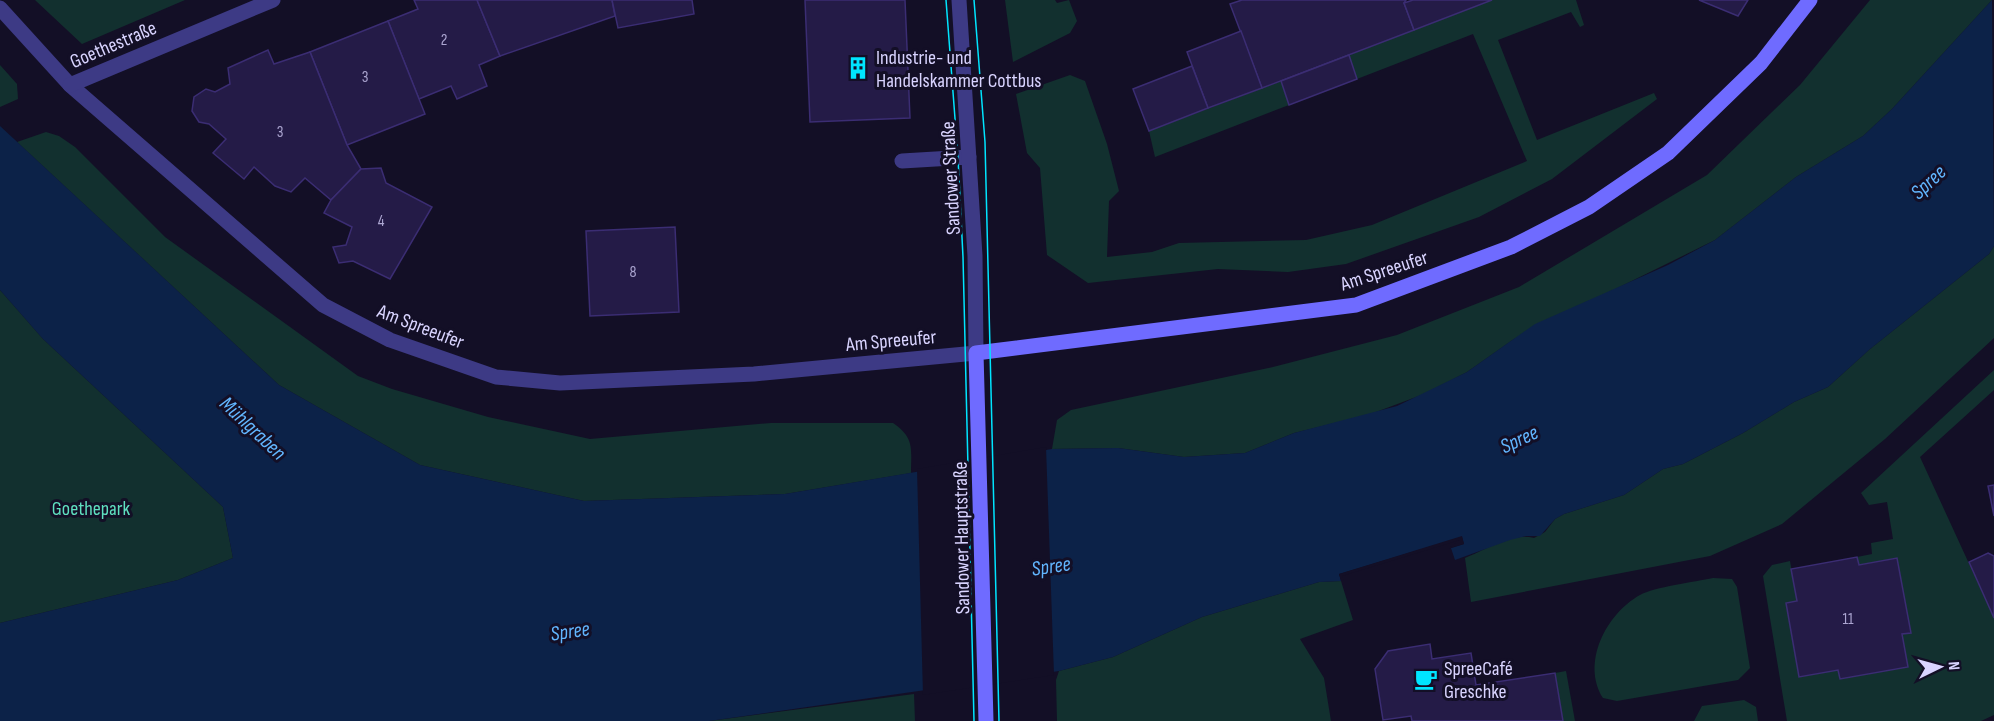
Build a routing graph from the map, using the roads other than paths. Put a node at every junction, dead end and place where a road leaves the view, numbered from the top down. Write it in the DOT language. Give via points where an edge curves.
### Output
graph roads {
  1 [pos="273,0"];
  2 [pos="958,0"];
  3 [pos="1810,0"];
  4 [pos="0,8"];
  5 [pos="70,85"];
  6 [pos="969,158"];
  7 [pos="902,161"];
  8 [pos="976,353"];
  9 [pos="986,721"];
  1 -- 5 [label="street, Goethestraße"];
  2 -- 6 [label="street, Sandower Straße"];
  3 -- 8 [label="street, Am Spreeufer" via="1761,63 1668,153 1589,207 1511,248 1356,305"];
  4 -- 5 [label="street, Am Spreeufer"];
  5 -- 8 [label="street, Am Spreeufer" via="323,305 390,340 496,377 560,383 611,382 754,374"];
  6 -- 7 [label="street"];
  6 -- 8 [label="street, Sandower Straße"];
  8 -- 9 [label="street, Sandower Hauptstraße"];
}
